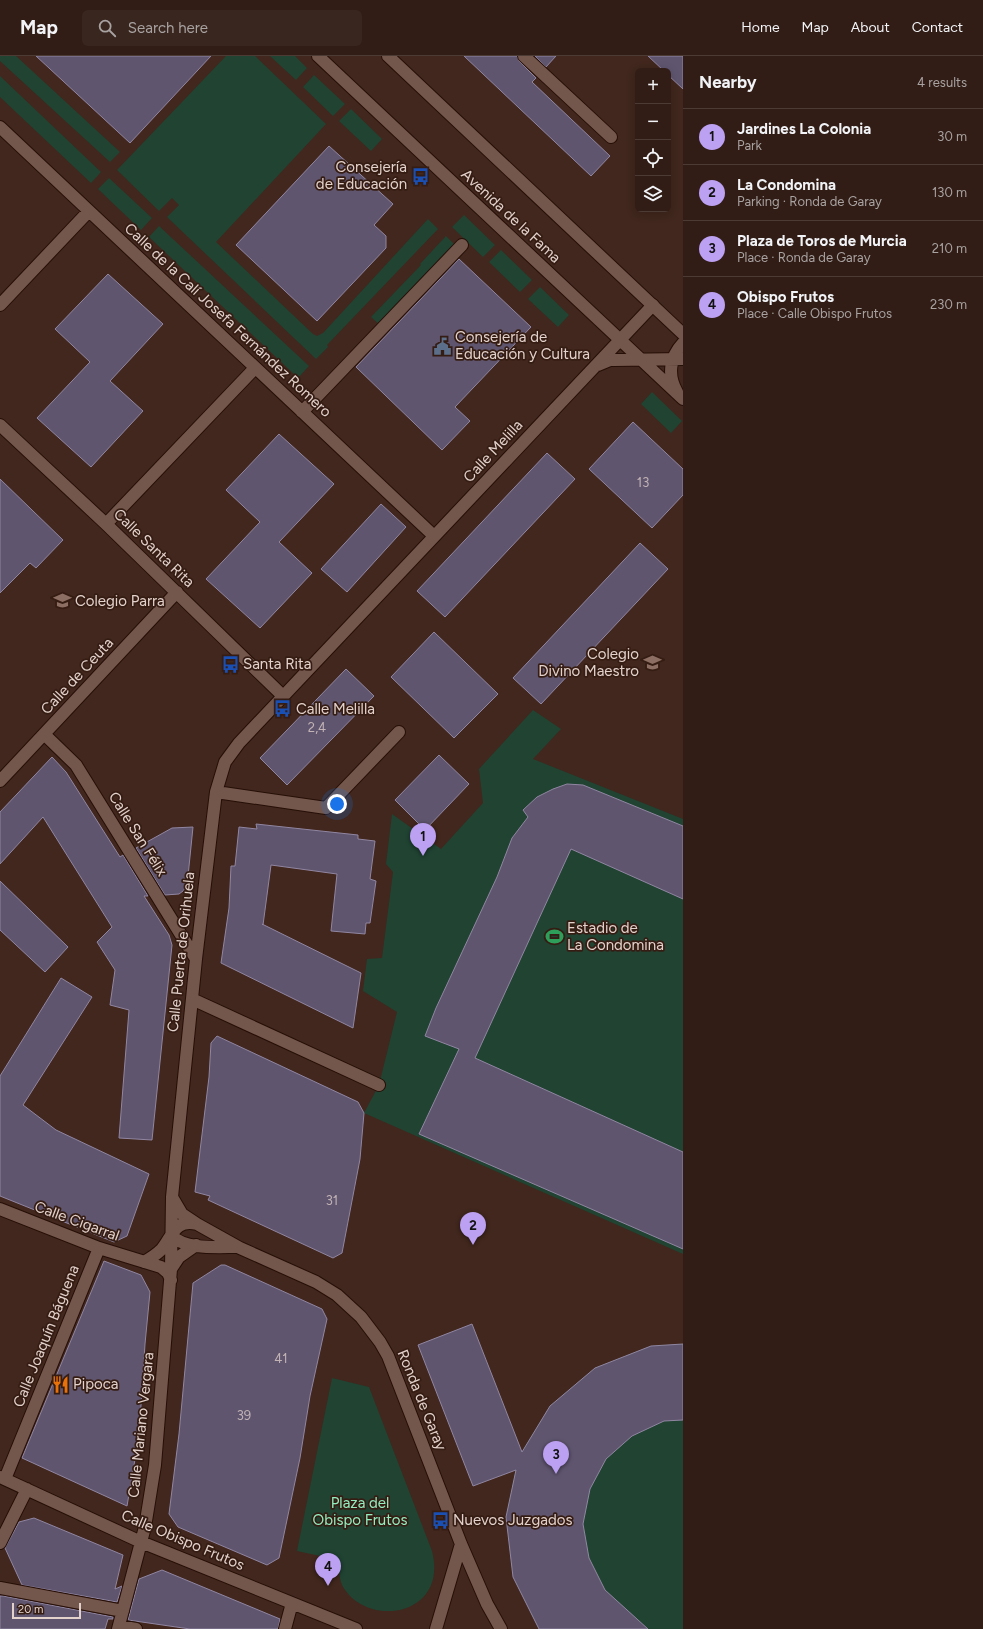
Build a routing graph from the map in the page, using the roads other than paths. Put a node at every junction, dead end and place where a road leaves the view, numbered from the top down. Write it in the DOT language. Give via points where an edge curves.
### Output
graph roads {
  1 [pos="318,56"];
  2 [pos="388,56"];
  3 [pos="524,56"];
  4 [pos="0,127"];
  5 [pos="611,137"];
  6 [pos="89,211"];
  7 [pos="462,245"];
  8 [pos="0,304"];
  9 [pos="652,305"];
  10 [pos="683,334"];
  11 [pos="620,340"];
  12 [pos="683,342"];
  13 [pos="640,359"];
  14 [pos="678,359"];
  15 [pos="255,368"];
  16 [pos="594,368"];
  17 [pos="683,399"];
  18 [pos="302,412"];
  19 [pos="0,425"];
  20 [pos="106,524"];
  21 [pos="434,536"];
  22 [pos="177,592"];
  23 [pos="283,696"];
  24 [pos="399,732"];
  25 [pos="44,734"];
  26 [pos="0,781"];
  27 [pos="216,792"];
  28 [pos="196,959"];
  29 [pos="192,999"];
  30 [pos="379,1085"];
  31 [pos="172,1197"];
  32 [pos="0,1209"];
  33 [pos="197,1224"];
  34 [pos="171,1235"];
  35 [pos="196,1245"];
  36 [pos="99,1248"];
  37 [pos="240,1248"];
  38 [pos="144,1262"];
  39 [pos="171,1275"];
  40 [pos="2,1478"];
  41 [pos="27,1489"];
  42 [pos="141,1542"];
  43 [pos="0,1543"];
  44 [pos="461,1544"];
  45 [pos="0,1588"];
  46 [pos="292,1603"];
  47 [pos="123,1611"];
  48 [pos="118,1628"];
  49 [pos="136,1629"];
  50 [pos="285,1629"];
  51 [pos="356,1629"];
  52 [pos="436,1629"];
  53 [pos="501,1629"];
  1 -- 11 [label="street, Avenida de la Fama"];
  2 -- 9 [label="street"];
  3 -- 5 [label="street"];
  4 -- 6 [label="street, Calle de la Calí Josefa Fernández Romero"];
  6 -- 8 [label="street"];
  6 -- 15 [label="street, Calle de la Calí Josefa Fernández Romero"];
  7 -- 18 [label="street"];
  9 -- 10 [label="street"];
  9 -- 11 [label="street, Calle Melilla"];
  11 -- 13 [label="street, Avenida de la Fama"];
  11 -- 16 [label="street, Calle Melilla"];
  12 -- 13 [label="street" via="660,354"];
  12 -- 14 [label="street"];
  13 -- 14 [label="street"];
  13 -- 16 [label="street, Calle Melilla" via="610,360"];
  13 -- 17 [label="street, Avenida de la Fama"];
  14 -- 17 [label="street" via="670,370 673,384"];
  15 -- 18 [label="street, Calle de la Calí Josefa Fernández Romero"];
  15 -- 20 [label="street"];
  16 -- 21 [label="street, Calle Melilla"];
  18 -- 21 [label="street, Calle de la Calí Josefa Fernández Romero"];
  19 -- 20 [label="street, Calle Santa Rita"];
  20 -- 22 [label="street, Calle Santa Rita"];
  21 -- 23 [label="street, Calle Melilla"];
  22 -- 23 [label="street, Calle Santa Rita"];
  22 -- 25 [label="street, Calle de Ceuta"];
  23 -- 27 [label="street, Calle Puerta de Orihuela" via="228,756 221,770"];
  24 -- 27 [label="street" via="326,808"];
  25 -- 26 [label="street, Calle de Ceuta"];
  25 -- 28 [label="street, Calle San Félix" via="76,765"];
  27 -- 28 [label="street, Calle Puerta de Orihuela"];
  28 -- 29 [label="street, Calle Puerta de Orihuela"];
  29 -- 30 [label="street"];
  29 -- 31 [label="street, Calle Puerta de Orihuela"];
  31 -- 33 [label="street, Ronda de Garay" via="182,1214"];
  31 -- 34 [label="street, Calle Puerta de Orihuela"];
  32 -- 36 [label="street, Calle Cigarral"];
  33 -- 34 [label="street" via="182,1224"];
  33 -- 37 [label="street, Ronda de Garay"];
  34 -- 35 [label="street, Ronda de Garay" via="182,1244"];
  34 -- 38 [label="street" via="159,1252"];
  34 -- 39 [label="street, Calle Mariano Vergara"];
  35 -- 37 [label="street, Ronda de Garay"];
  35 -- 39 [label="street" via="176,1260"];
  36 -- 38 [label="street, Calle Cigarral"];
  36 -- 40 [label="street, Calle Joaquín Báguena"];
  37 -- 44 [label="street, Ronda de Garay" via="330,1290 356,1311 371,1329 388,1356 397,1377"];
  38 -- 39 [label="street, Calle Cigarral" via="164,1269"];
  39 -- 42 [label="street, Calle Mariano Vergara" via="155,1464"];
  40 -- 41 [label="street, Calle Obispo Frutos"];
  41 -- 42 [label="street, Calle Obispo Frutos"];
  41 -- 43 [label="street"];
  42 -- 46 [label="street, Calle Obispo Frutos"];
  42 -- 47 [label="street, Calle Mariano Vergara"];
  44 -- 52 [label="street"];
  44 -- 53 [label="street, Ronda de Garay" via="487,1604"];
  45 -- 47 [label="street"];
  46 -- 50 [label="street"];
  46 -- 51 [label="street, Calle Obispo Frutos"];
  47 -- 48 [label="street, Calle Mariano Vergara"];
  48 -- 49 [label="street"];
}
